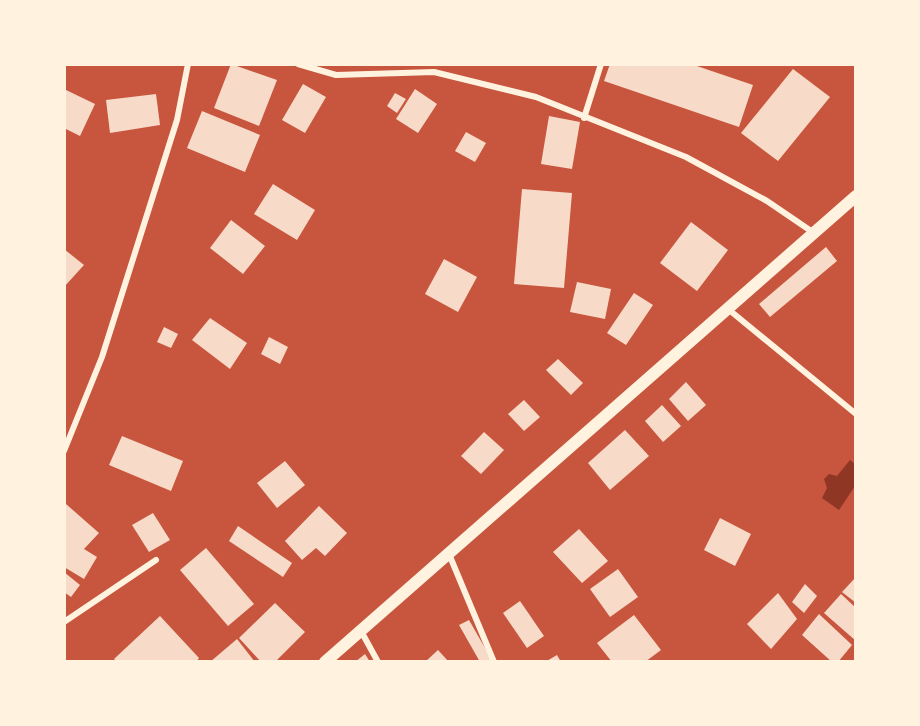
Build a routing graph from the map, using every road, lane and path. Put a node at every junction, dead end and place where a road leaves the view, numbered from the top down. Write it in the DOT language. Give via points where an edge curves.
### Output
graph roads {
  1 [pos="188,64"];
  2 [pos="298,64"];
  3 [pos="601,64"];
  4 [pos="584,118"];
  5 [pos="855,196"];
  6 [pos="814,233"];
  7 [pos="728,309"];
  8 [pos="855,414"];
  9 [pos="64,452"];
  10 [pos="449,554"];
  11 [pos="156,560"];
  12 [pos="64,622"];
  13 [pos="361,631"];
  14 [pos="325,662"];
  15 [pos="378,662"];
  16 [pos="494,662"];
  1 -- 9 [label="street" via="177,120 102,357"];
  2 -- 4 [label="street" via="336,75 434,72 536,97"];
  3 -- 4 [label="street"];
  4 -- 6 [label="street" via="686,157 767,201"];
  5 -- 6 [label="main road"];
  6 -- 7 [label="main road"];
  7 -- 8 [label="street"];
  7 -- 10 [label="main road"];
  10 -- 13 [label="main road"];
  10 -- 16 [label="street"];
  11 -- 12 [label="street"];
  13 -- 14 [label="main road"];
  13 -- 15 [label="street"];
}
